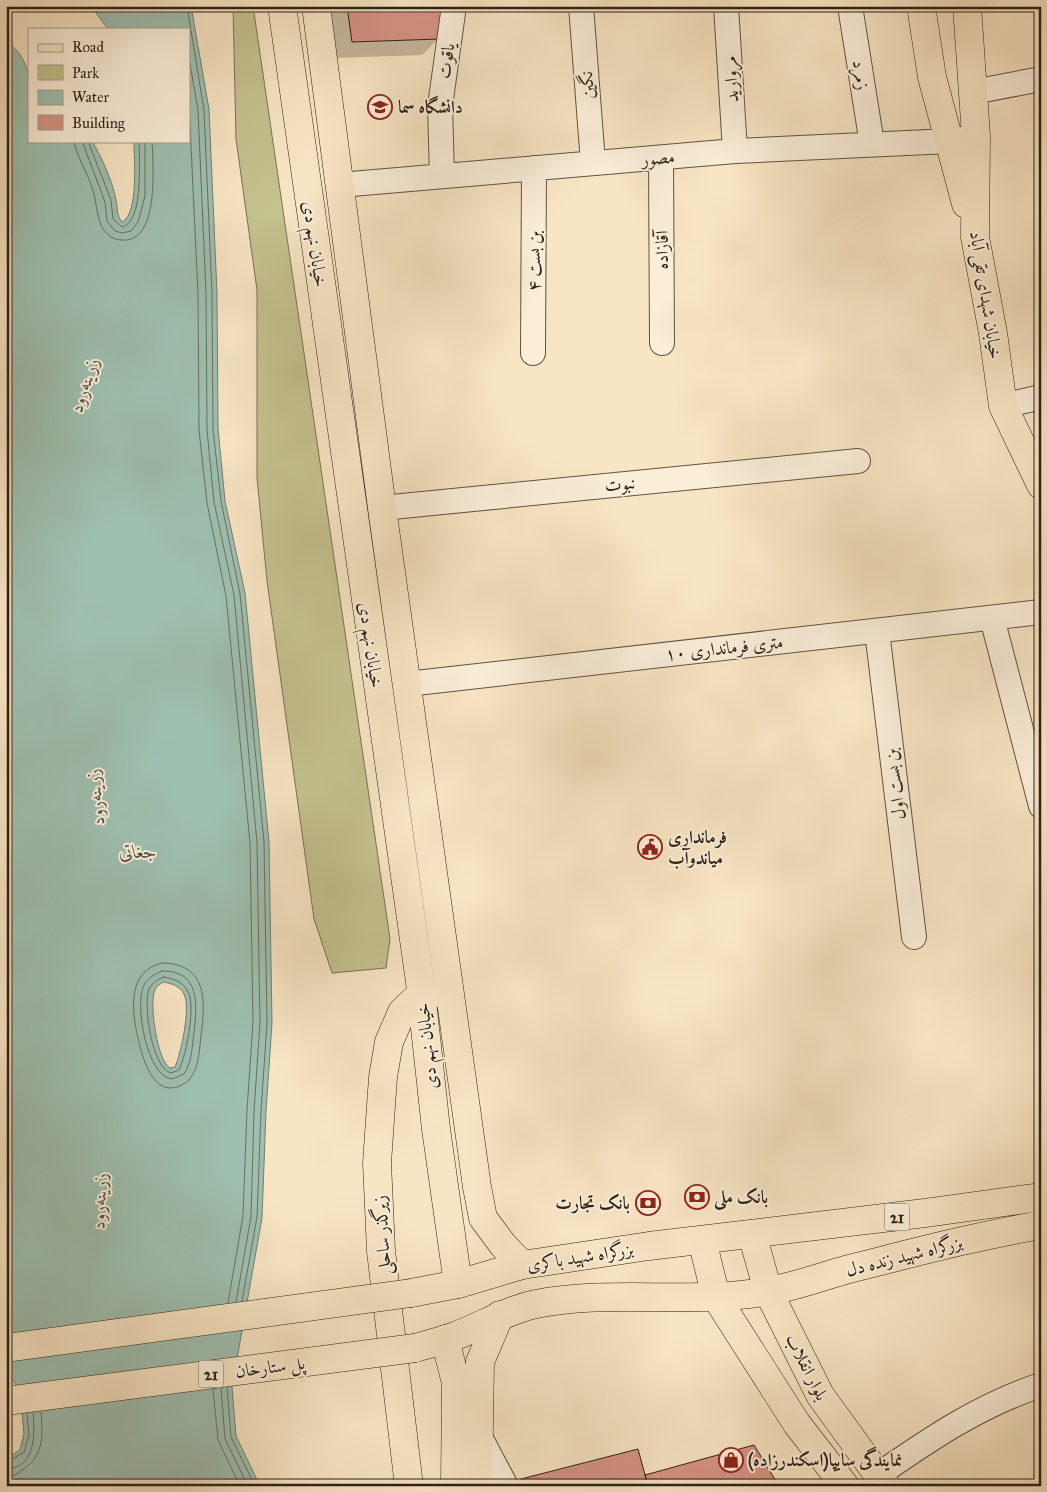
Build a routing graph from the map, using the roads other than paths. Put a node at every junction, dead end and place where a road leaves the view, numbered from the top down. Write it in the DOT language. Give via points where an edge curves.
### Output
graph roads {
  1 [pos="282,6"];
  2 [pos="316,6"];
  3 [pos="454,6"];
  4 [pos="580,6"];
  5 [pos="726,6"];
  6 [pos="850,6"];
  7 [pos="921,6"];
  8 [pos="967,6"];
  9 [pos="1041,78"];
  10 [pos="973,92"];
  11 [pos="976,136"];
  12 [pos="950,141"];
  13 [pos="872,144"];
  14 [pos="735,151"];
  15 [pos="661,158"];
  16 [pos="593,164"];
  17 [pos="534,168"];
  18 [pos="442,176"];
  19 [pos="340,185"];
  20 [pos="307,188"];
  21 [pos="975,237"];
  22 [pos="662,343"];
  23 [pos="533,353"];
  24 [pos="1041,397"];
  25 [pos="1003,406"];
  26 [pos="858,461"];
  27 [pos="1041,485"];
  28 [pos="382,508"];
  29 [pos="1041,612"];
  30 [pos="992,618"];
  31 [pos="877,631"];
  32 [pos="407,684"];
  33 [pos="1041,806"];
  34 [pos="914,937"];
  35 [pos="451,993"];
  36 [pos="421,994"];
  37 [pos="1041,1197"];
  38 [pos="1041,1225"];
  39 [pos="752,1234"];
  40 [pos="702,1240"];
  41 [pos="522,1265"];
  42 [pos="458,1284"];
  43 [pos="768,1291"];
  44 [pos="716,1297"];
  45 [pos="500,1315"];
  46 [pos="445,1339"];
  47 [pos="6,1348"];
  48 [pos="1041,1386"];
  49 [pos="6,1401"];
  50 [pos="830,1410"];
  51 [pos="797,1424"];
  52 [pos="882,1480"];
  53 [pos="495,1483"];
  54 [pos="409,1486"];
  55 [pos="455,1486"];
  56 [pos="845,1486"];
  1 -- 20 [label="main road, خیابان نهم دی"];
  2 -- 19 [label="main road, خیابان نهم دی"];
  3 -- 18 [label="street, یاقوت" via="440,106"];
  4 -- 16 [label="street, نگین"];
  5 -- 14 [label="street, مروارید"];
  6 -- 13 [label="street, زمرد"];
  7 -- 12 [label="main road" via="932,77"];
  8 -- 10 [label="main road, خیابان شهدای تقی آباد"];
  9 -- 10 [label="street"];
  10 -- 11 [label="main road, خیابان شهدای تقی آباد"];
  11 -- 12 [label="street, مصور"];
  11 -- 21 [label="main road, خیابان شهدای تقی آباد"];
  12 -- 13 [label="street, مصور"];
  12 -- 21 [label="main road"];
  13 -- 14 [label="street, مصور"];
  14 -- 15 [label="street, مصور"];
  15 -- 16 [label="street, مصور"];
  15 -- 22 [label="street, آقازاده"];
  16 -- 17 [label="street, مصور"];
  17 -- 18 [label="street, مصور"];
  17 -- 23 [label="street, بن بست ۴"];
  18 -- 19 [label="street, مصور"];
  19 -- 20 [label="main road"];
  19 -- 28 [label="main road, خیابان نهم دی"];
  20 -- 36 [label="main road, خیابان نهم دی"];
  21 -- 25 [label="main road, خیابان شهدای تقی آباد"];
  24 -- 25 [label="street"];
  25 -- 27 [label="main road, خیابان شهدای تقی آباد"];
  26 -- 28 [label="street, نبوت"];
  28 -- 32 [label="main road, خیابان نهم دی"];
  29 -- 30 [label="street, ۱۰ متری فرمانداری"];
  30 -- 31 [label="street, ۱۰ متری فرمانداری"];
  30 -- 33 [label="street"];
  31 -- 32 [label="street, ۱۰ متری فرمانداری"];
  31 -- 34 [label="street, بن بست اول"];
  32 -- 35 [label="main road, خیابان نهم دی"];
  35 -- 36 [label="main road"];
  35 -- 41 [label="main road, خیابان نهم دی" via="483,1218"];
  36 -- 42 [label="main road, خیابان نهم دی"];
  36 -- 54 [label="main road, زیرگذر ساحلی" via="402,1012 389,1042 383,1076 377,1163 381,1251"];
  37 -- 39 [label="main road, بزرگراه شهید زنده دل / 21"];
  38 -- 43 [label="main road, بزرگراه شهید زنده دل / 21" via="936,1246 815,1281"];
  39 -- 40 [label="main road, بزرگراه شهید باکری / 21"];
  39 -- 43 [label="main road, بلوار انقلاب"];
  40 -- 41 [label="main road, بزرگراه شهید باکری / 21"];
  40 -- 44 [label="main road, بلوار انقلاب"];
  41 -- 42 [label="main road, بزرگراه شهید باکری / 21"];
  42 -- 47 [label="main road, بزرگراه شهید باکری / 21, bridge" via="411,1294"];
  43 -- 44 [label="main road, 21"];
  43 -- 50 [label="main road, بلوار انقلاب"];
  44 -- 45 [label="main road, 21" via="571,1300 536,1304"];
  44 -- 51 [label="main road, بلوار انقلاب"];
  45 -- 46 [label="main road, 21"];
  45 -- 53 [label="main road" via="480,1362 479,1435"];
  46 -- 49 [label="main road, پل ستارخان / 21, bridge" via="415,1348"];
  46 -- 55 [label="main road" via="456,1383"];
  48 -- 52 [label="street" via="1010,1396 944,1429"];
  50 -- 51 [label="main road"];
  50 -- 52 [label="main road, بلوار انقلاب"];
  51 -- 56 [label="main road, بلوار انقلاب"];
}
